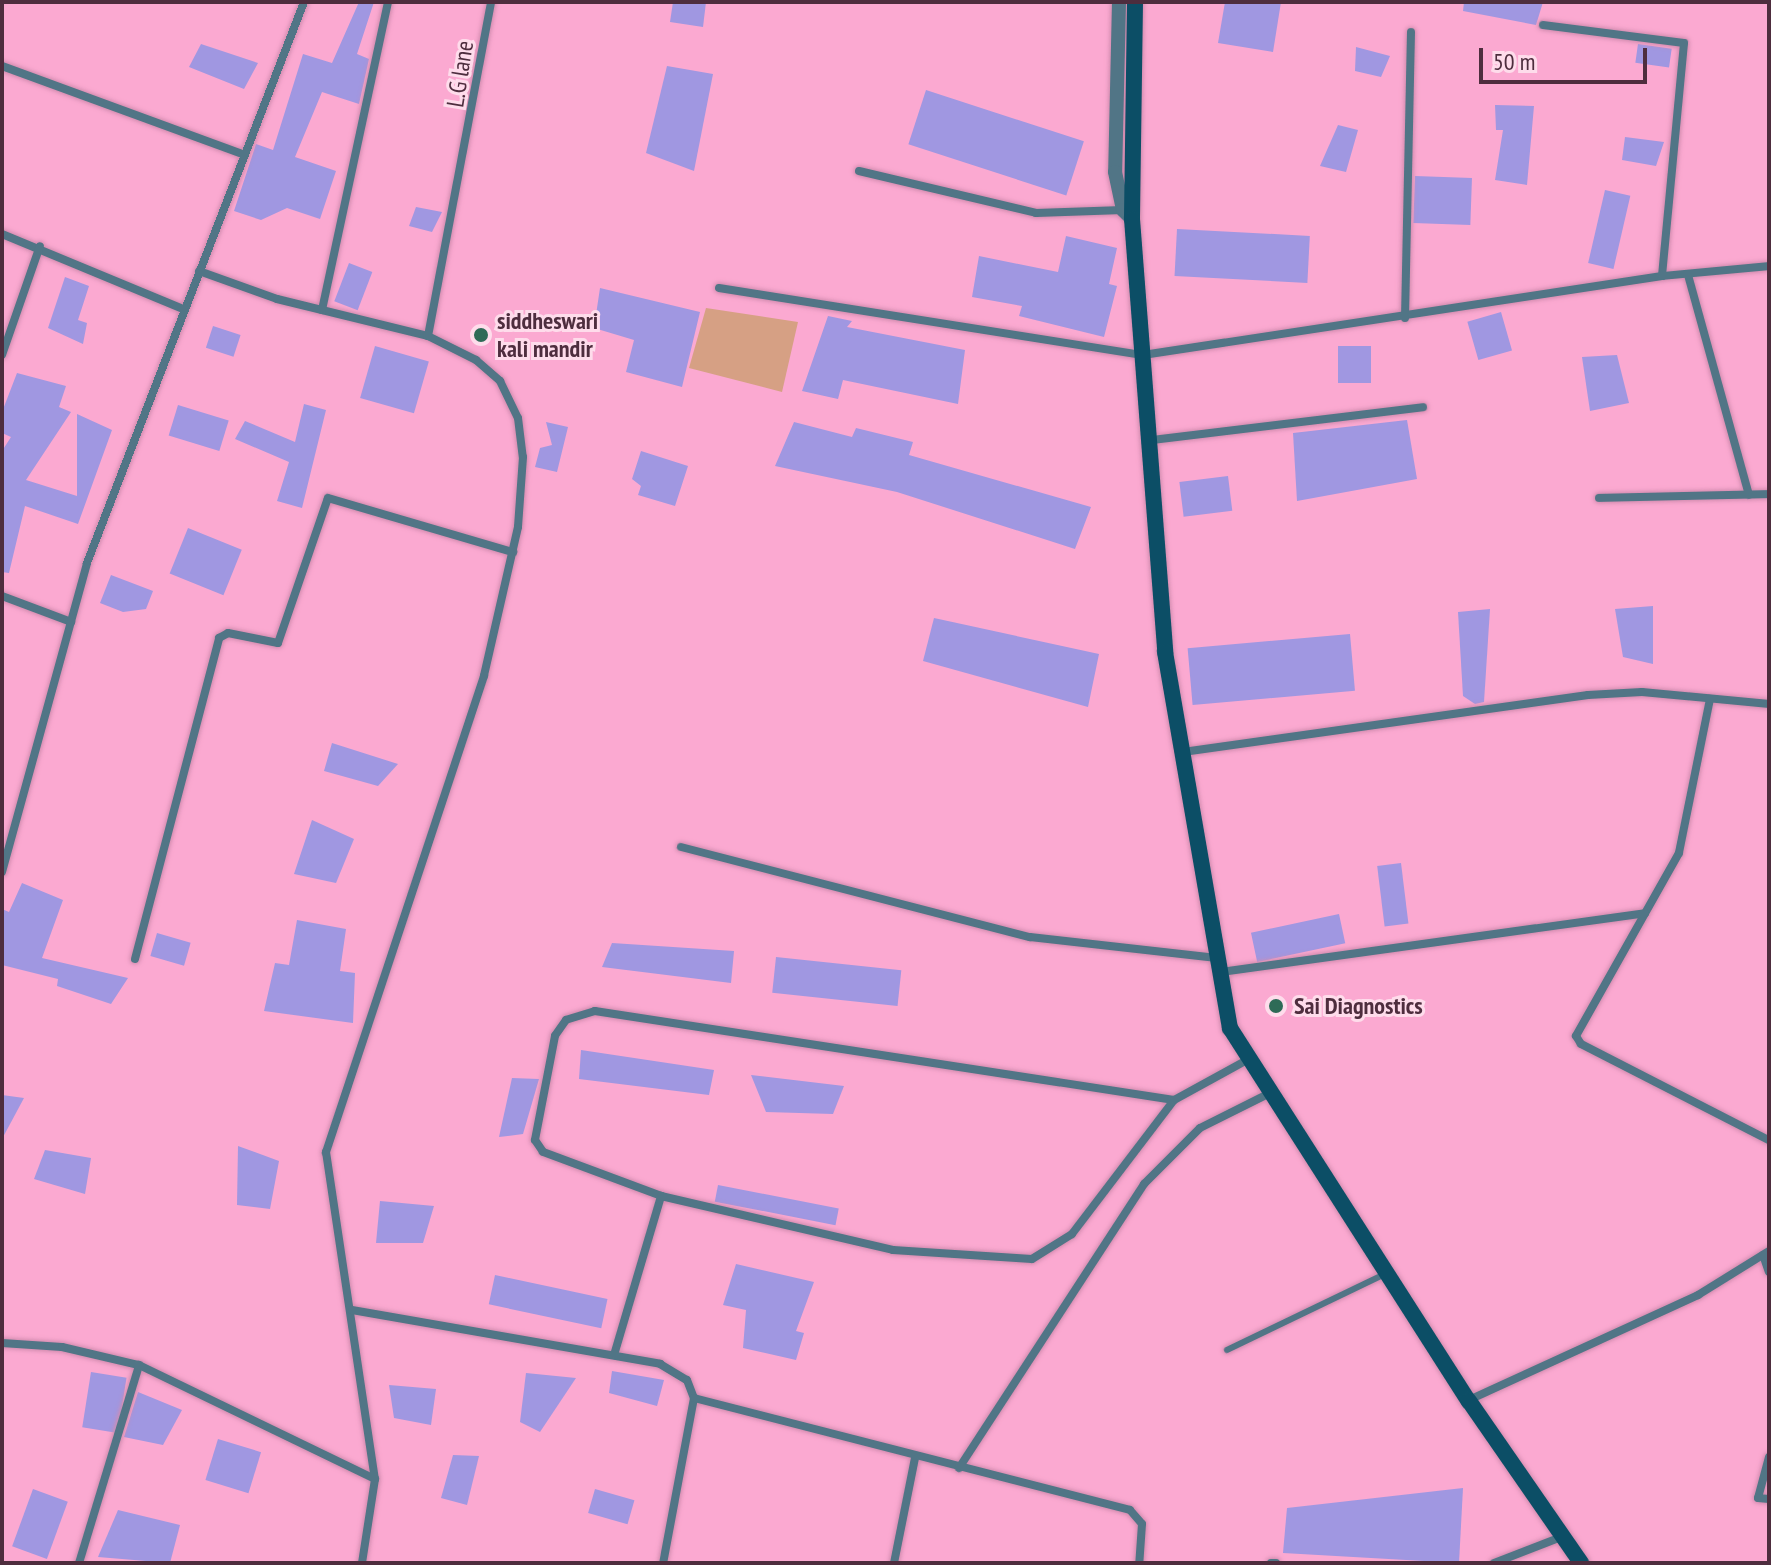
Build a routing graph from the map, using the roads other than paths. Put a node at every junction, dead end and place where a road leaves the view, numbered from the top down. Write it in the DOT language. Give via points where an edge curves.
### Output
graph roads {
  1 [pos="304,2"];
  2 [pos="388,2"];
  3 [pos="491,2"];
  4 [pos="1119,2"];
  5 [pos="1135,2"];
  6 [pos="1543,25"];
  7 [pos="1411,32"];
  8 [pos="2,66"];
  9 [pos="243,154"];
  10 [pos="859,171"];
  11 [pos="1128,214"];
  12 [pos="2,234"];
  13 [pos="40,246"];
  14 [pos="1769,266"];
  15 [pos="199,271"];
  16 [pos="1688,275"];
  17 [pos="1662,276"];
  18 [pos="719,288"];
  19 [pos="183,309"];
  20 [pos="322,310"];
  21 [pos="1405,318"];
  22 [pos="428,336"];
  23 [pos="2,355"];
  24 [pos="1143,355"];
  25 [pos="1423,407"];
  26 [pos="1152,440"];
  27 [pos="1769,494"];
  28 [pos="1749,495"];
  29 [pos="1599,498"];
  30 [pos="513,552"];
  31 [pos="2,596"];
  32 [pos="71,622"];
  33 [pos="1710,699"];
  34 [pos="1769,704"];
  35 [pos="1182,752"];
  36 [pos="681,847"];
  37 [pos="2,872"];
  38 [pos="1645,913"];
  39 [pos="135,959"];
  40 [pos="1219,965"];
  41 [pos="1250,1058"];
  42 [pos="1271,1092"];
  43 [pos="1174,1100"];
  44 [pos="1769,1140"];
  45 [pos="661,1196"];
  46 [pos="1766,1253"];
  47 [pos="1769,1272"];
  48 [pos="1387,1273"];
  49 [pos="352,1310"];
  50 [pos="2,1343"];
  51 [pos="1227,1350"];
  52 [pos="614,1355"];
  53 [pos="139,1365"];
  54 [pos="694,1398"];
  55 [pos="1469,1401"];
  56 [pos="1769,1457"];
  57 [pos="915,1458"];
  58 [pos="959,1468"];
  59 [pos="375,1479"];
  60 [pos="1769,1499"];
  61 [pos="1565,1535"];
  62 [pos="79,1563"];
  63 [pos="362,1563"];
  64 [pos="663,1563"];
  65 [pos="894,1563"];
  66 [pos="1139,1563"];
  67 [pos="1494,1563"];
  68 [pos="1581,1563"];
  1 -- 9 [label="street"];
  2 -- 20 [label="street"];
  3 -- 22 [label="street, L.G lane" via="467,151"];
  4 -- 11 [label="street" via="1114,139"];
  5 -- 11 [label="main road"];
  6 -- 17 [label="street" via="1684,43"];
  7 -- 21 [label="street"];
  8 -- 9 [label="street"];
  9 -- 15 [label="street"];
  10 -- 11 [label="street" via="1036,213"];
  11 -- 24 [label="main road"];
  12 -- 13 [label="street"];
  13 -- 19 [label="street"];
  13 -- 23 [label="street"];
  14 -- 16 [label="street"];
  15 -- 19 [label="street"];
  15 -- 20 [label="street"];
  16 -- 17 [label="street"];
  16 -- 28 [label="street"];
  17 -- 21 [label="street"];
  18 -- 24 [label="street"];
  19 -- 32 [label="street"];
  20 -- 22 [label="street"];
  21 -- 24 [label="street"];
  22 -- 30 [label="street" via="500,381 518,418 522,496"];
  24 -- 26 [label="main road"];
  25 -- 26 [label="street"];
  26 -- 35 [label="main road" via="1165,652"];
  27 -- 28 [label="street"];
  28 -- 29 [label="street"];
  30 -- 39 [label="street" via="328,498 278,643 228,633 219,638"];
  30 -- 49 [label="street" via="441,817 331,1130 329,1179"];
  31 -- 32 [label="street"];
  32 -- 37 [label="street"];
  33 -- 34 [label="street"];
  33 -- 35 [label="street" via="1588,695"];
  33 -- 38 [label="street" via="1687,829"];
  35 -- 40 [label="main road"];
  36 -- 40 [label="street" via="1030,937"];
  38 -- 40 [label="street"];
  38 -- 44 [label="street" via="1578,1026 1581,1044"];
  40 -- 41 [label="main road" via="1230,1028"];
  41 -- 42 [label="main road"];
  41 -- 43 [label="street"];
  42 -- 48 [label="main road"];
  42 -- 58 [label="street" via="1200,1128 1144,1184"];
  43 -- 45 [label="street" via="1072,1234 1032,1259 893,1250"];
  43 -- 45 [label="street" via="595,1011 566,1020 548,1053 536,1147"];
  45 -- 52 [label="street"];
  46 -- 47 [label="street"];
  46 -- 55 [label="street" via="1698,1295"];
  48 -- 51 [label="lane"];
  48 -- 55 [label="main road"];
  49 -- 52 [label="street"];
  49 -- 59 [label="street"];
  50 -- 53 [label="street" via="62,1347"];
  52 -- 54 [label="street" via="675,1371"];
  53 -- 59 [label="street"];
  53 -- 62 [label="street"];
  54 -- 57 [label="street"];
  54 -- 64 [label="street"];
  55 -- 61 [label="main road"];
  56 -- 60 [label="street" via="1758,1498"];
  57 -- 58 [label="street"];
  57 -- 65 [label="street"];
  58 -- 66 [label="street" via="1130,1510 1142,1524"];
  59 -- 63 [label="street"];
  61 -- 67 [label="street"];
  61 -- 68 [label="main road"];
}
